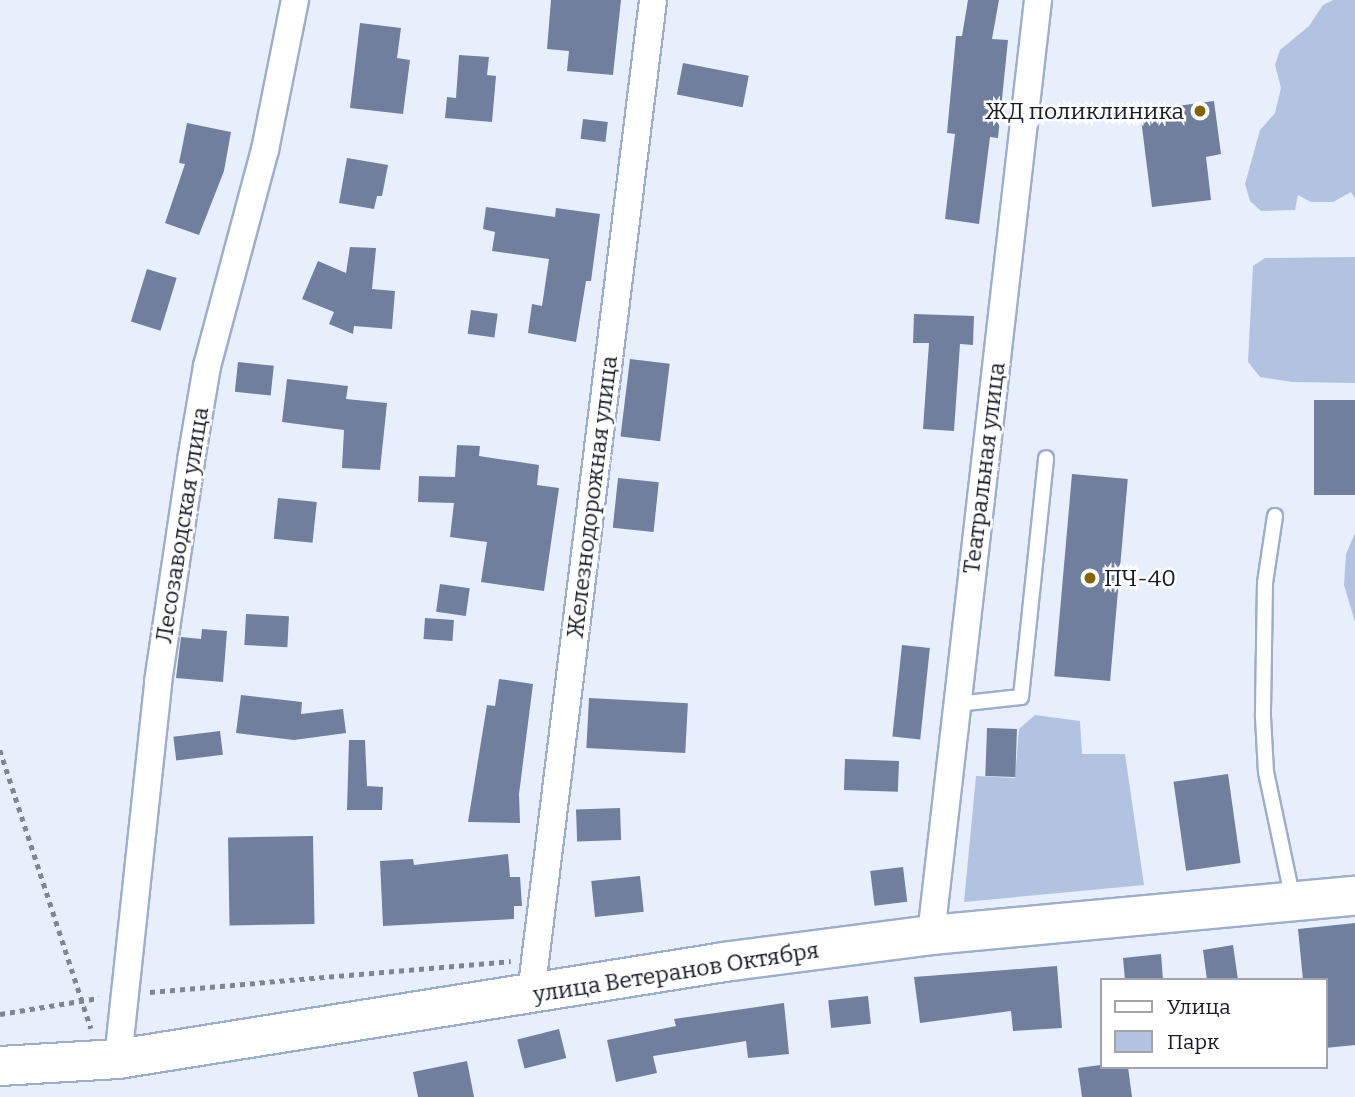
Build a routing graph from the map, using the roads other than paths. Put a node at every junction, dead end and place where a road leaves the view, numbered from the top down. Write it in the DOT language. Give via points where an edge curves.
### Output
graph roads {
  1 [pos="295,0"];
  2 [pos="653,0"];
  3 [pos="1038,0"];
  4 [pos="1046,458"];
  5 [pos="1275,516"];
  6 [pos="957,704"];
  7 [pos="1355,896"];
  8 [pos="1293,902"];
  9 [pos="931,935"];
  10 [pos="534,976"];
  11 [pos="109,1060"];
  12 [pos="0,1066"];
  1 -- 11 [label="street, Лесозаводская улица" via="265,150 207,366 158,682 123,995"];
  2 -- 10 [label="street, Железнодорожная улица"];
  3 -- 6 [label="street, Театральная улица"];
  4 -- 6 [label="lane" via="1021,697"];
  5 -- 8 [label="lane" via="1265,583 1263,717 1266,772"];
  6 -- 9 [label="street, Театральная улица"];
  7 -- 8 [label="street, улица Ветеранов Октября"];
  8 -- 9 [label="street, улица Ветеранов Октября"];
  9 -- 10 [label="street, улица Ветеранов Октября" via="724,962"];
  10 -- 11 [label="street, улица Ветеранов Октября"];
  11 -- 12 [label="street, улица Ветеранов Октября"];
}
